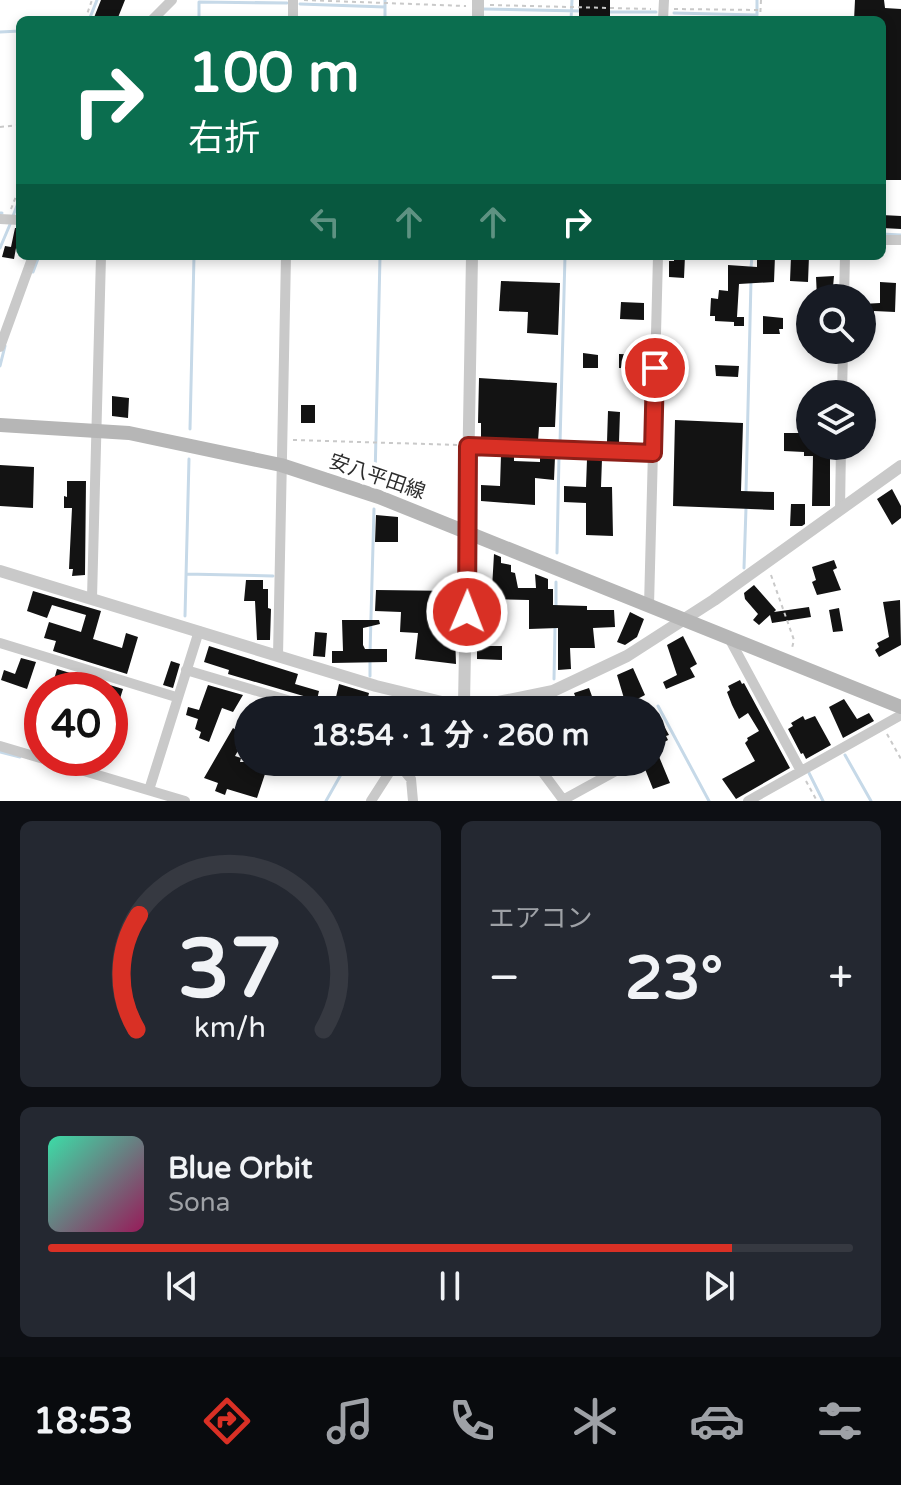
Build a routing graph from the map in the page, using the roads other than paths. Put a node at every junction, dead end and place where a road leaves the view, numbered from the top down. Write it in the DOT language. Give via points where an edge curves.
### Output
graph roads {
  1 [pos="172,0"];
  2 [pos="156,16"];
  3 [pos="32,260"];
  4 [pos="101,260"];
  5 [pos="286,260"];
  6 [pos="472,260"];
  7 [pos="658,260"];
  8 [pos="845,260"];
  9 [pos="844,284"];
  10 [pos="0,347"];
  11 [pos="0,425"];
  12 [pos="97,430"];
  13 [pos="468,446"];
  14 [pos="653,453"];
  15 [pos="841,460"];
  16 [pos="281,465"];
  17 [pos="901,466"];
  18 [pos="840,510"];
  19 [pos="466,531"];
  20 [pos="0,571"];
  21 [pos="92,598"];
  22 [pos="649,606"];
  23 [pos="684,619"];
  24 [pos="199,631"];
  25 [pos="729,638"];
  26 [pos="0,643"];
  27 [pos="278,656"];
  28 [pos="186,670"];
  29 [pos="274,696"];
  30 [pos="396,696"];
  31 [pos="461,696"];
  32 [pos="540,696"];
  33 [pos="176,697"];
  34 [pos="901,707"];
  35 [pos="901,715"];
  36 [pos="0,746"];
  37 [pos="801,771"];
  38 [pos="387,776"];
  39 [pos="408,776"];
  40 [pos="545,776"];
  41 [pos="607,776"];
  42 [pos="149,790"];
  43 [pos="563,800"];
  44 [pos="185,801"];
  45 [pos="371,801"];
  46 [pos="413,801"];
  47 [pos="748,801"];
  1 -- 2 [label="street"];
  3 -- 10 [label="street"];
  4 -- 12 [label="street"];
  5 -- 16 [label="street"];
  6 -- 13 [label="street"];
  7 -- 14 [label="street"];
  8 -- 9 [label="street"];
  11 -- 12 [label="main road, 安八平田線"];
  12 -- 16 [label="main road, 安八平田線"];
  12 -- 21 [label="street"];
  13 -- 14 [label="street"];
  13 -- 19 [label="street"];
  14 -- 22 [label="street"];
  15 -- 18 [label="street"];
  16 -- 19 [label="main road, 安八平田線"];
  16 -- 27 [label="street"];
  17 -- 18 [label="street"];
  18 -- 23 [label="street"];
  19 -- 22 [label="main road, 安八平田線"];
  19 -- 31 [label="street"];
  20 -- 21 [label="street"];
  21 -- 24 [label="street"];
  22 -- 23 [label="main road, 安八平田線"];
  23 -- 25 [label="main road, 安八平田線"];
  23 -- 32 [label="street" via="627,656"];
  24 -- 27 [label="street"];
  24 -- 28 [label="street"];
  25 -- 34 [label="main road, 安八平田線"];
  25 -- 37 [label="street"];
  26 -- 33 [label="street"];
  27 -- 30 [label="street"];
  28 -- 29 [label="street"];
  28 -- 33 [label="street"];
  33 -- 42 [label="street"];
  35 -- 37 [label="street"];
  36 -- 42 [label="street"];
  37 -- 47 [label="street"];
  38 -- 45 [label="street"];
  39 -- 46 [label="street"];
  40 -- 43 [label="street"];
  41 -- 43 [label="street"];
  42 -- 44 [label="street"];
}
